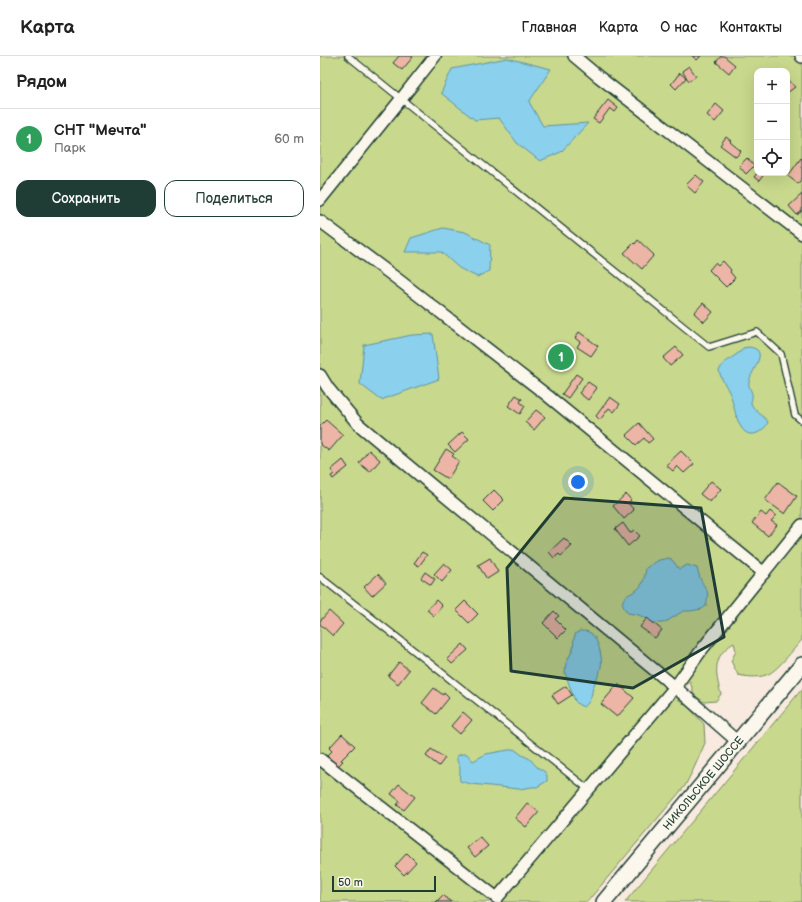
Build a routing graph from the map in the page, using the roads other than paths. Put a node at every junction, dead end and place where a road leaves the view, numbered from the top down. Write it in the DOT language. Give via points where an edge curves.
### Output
graph roads {
  1 [pos="348,56"];
  2 [pos="435,56"];
  3 [pos="574,56"];
  4 [pos="402,98"];
  5 [pos="320,200"];
  6 [pos="320,221"];
  7 [pos="802,234"];
  8 [pos="320,374"];
  9 [pos="802,421"];
  10 [pos="802,525"];
  11 [pos="764,573"];
  12 [pos="320,577"];
  13 [pos="802,665"];
  14 [pos="675,687"];
  15 [pos="738,742"];
  16 [pos="320,759"];
  17 [pos="588,789"];
  18 [pos="495,900"];
  19 [pos="604,902"];
  1 -- 4 [label="lane"];
  2 -- 4 [label="street"];
  3 -- 7 [label="street"];
  4 -- 5 [label="street"];
  4 -- 9 [label="lane" via="709,348 757,332 781,354 795,415"];
  6 -- 11 [label="street" via="548,396"];
  8 -- 14 [label="street" via="328,388 358,424"];
  10 -- 11 [label="street"];
  11 -- 14 [label="street"];
  12 -- 17 [label="lane"];
  13 -- 15 [label="main road, НИКОЛЬСКОЕ ШОССЕ"];
  14 -- 15 [label="street"];
  14 -- 17 [label="street"];
  15 -- 19 [label="main road, НИКОЛЬСКОЕ ШОССЕ"];
  16 -- 18 [label="street"];
  17 -- 18 [label="street"];
}
